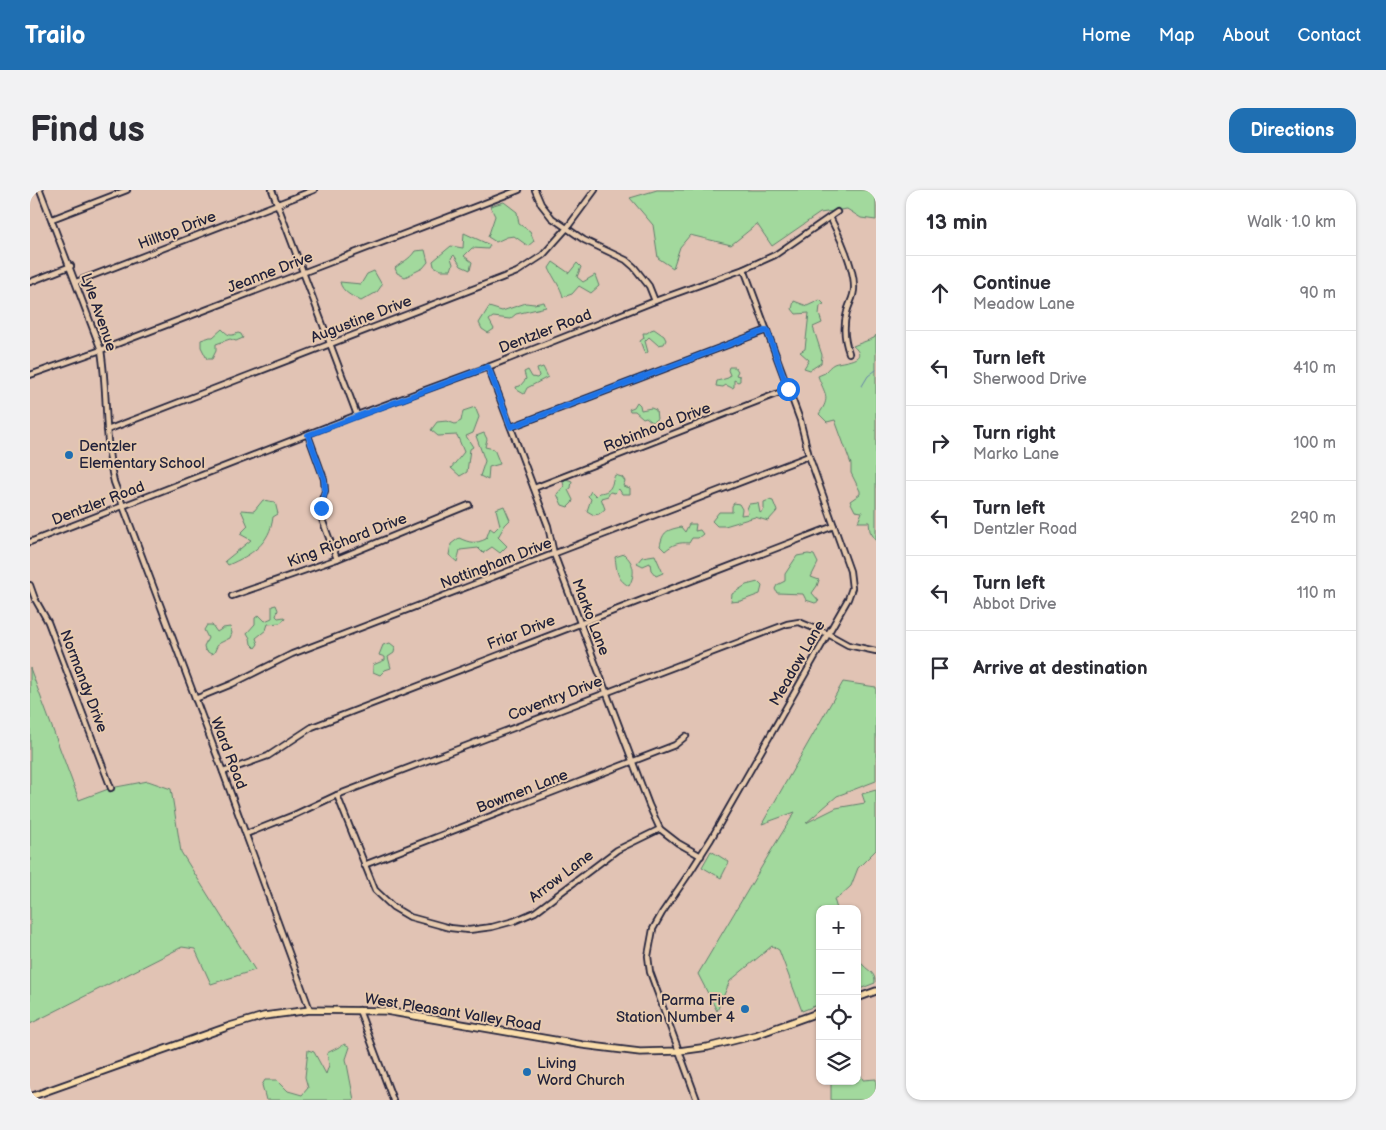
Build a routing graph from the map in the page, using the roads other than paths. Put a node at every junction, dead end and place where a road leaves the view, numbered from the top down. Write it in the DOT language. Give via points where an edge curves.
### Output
graph roads {
  1 [pos="40,190"];
  2 [pos="127,190"];
  3 [pos="272,190"];
  4 [pos="314,190"];
  5 [pos="519,190"];
  6 [pos="535,190"];
  7 [pos="595,190"];
  8 [pos="277,204"];
  9 [pos="837,212"];
  10 [pos="830,217"];
  11 [pos="52,219"];
  12 [pos="567,228"];
  13 [pos="70,266"];
  14 [pos="744,269"];
  15 [pos="303,272"];
  16 [pos="30,282"];
  17 [pos="76,282"];
  18 [pos="655,301"];
  19 [pos="767,330"];
  20 [pos="330,344"];
  21 [pos="101,350"];
  22 [pos="849,353"];
  23 [pos="488,367"];
  24 [pos="30,375"];
  25 [pos="788,389"];
  26 [pos="357,415"];
  27 [pos="511,427"];
  28 [pos="107,430"];
  29 [pos="308,435"];
  30 [pos="809,456"];
  31 [pos="534,488"];
  32 [pos="469,505"];
  33 [pos="123,506"];
  34 [pos="834,526"];
  35 [pos="30,542"];
  36 [pos="554,554"];
  37 [pos="337,558"];
  38 [pos="30,585"];
  39 [pos="232,596"];
  40 [pos="580,623"];
  41 [pos="828,634"];
  42 [pos="876,651"];
  43 [pos="606,692"];
  44 [pos="195,699"];
  45 [pos="686,736"];
  46 [pos="632,761"];
  47 [pos="223,772"];
  48 [pos="111,788"];
  49 [pos="337,795"];
  50 [pos="660,829"];
  51 [pos="246,834"];
  52 [pos="701,856"];
  53 [pos="364,865"];
  54 [pos="876,991"];
  55 [pos="861,997"];
  56 [pos="310,1010"];
  57 [pos="359,1010"];
  58 [pos="816,1013"];
  59 [pos="679,1051"];
  60 [pos="30,1097"];
  61 [pos="393,1100"];
  62 [pos="697,1100"];
  1 -- 11 [label="street, Lyle Avenue"];
  2 -- 11 [label="street"];
  3 -- 8 [label="street"];
  4 -- 8 [label="street, Hilltop Drive"];
  5 -- 15 [label="street, Jeanne Drive"];
  6 -- 12 [label="street" via="552,218"];
  7 -- 12 [label="street, Augustine Drive"];
  8 -- 15 [label="street"];
  8 -- 17 [label="street, Hilltop Drive"];
  9 -- 10 [label="street, Dentzler Road"];
  10 -- 14 [label="street, Dentzler Road" via="775,255"];
  10 -- 22 [label="street" via="853,275 853,294 844,335"];
  11 -- 13 [label="street, Lyle Avenue"];
  12 -- 18 [label="street" via="634,266 649,286"];
  12 -- 20 [label="street, Augustine Drive" via="543,255 517,272"];
  13 -- 16 [label="street"];
  13 -- 17 [label="street, Lyle Avenue"];
  14 -- 18 [label="street, Dentzler Road"];
  14 -- 19 [label="street, Meadow Lane"];
  15 -- 20 [label="street"];
  15 -- 21 [label="street, Jeanne Drive"];
  17 -- 21 [label="street, Lyle Avenue"];
  18 -- 23 [label="street, Dentzler Road"];
  19 -- 25 [label="street, Meadow Lane"];
  19 -- 27 [label="street"];
  20 -- 26 [label="street"];
  20 -- 28 [label="street, Augustine Drive"];
  21 -- 24 [label="street, Jeanne Drive"];
  21 -- 28 [label="street, Lyle Avenue"];
  23 -- 26 [label="street, Dentzler Road"];
  23 -- 27 [label="street, Marko Lane"];
  25 -- 30 [label="street, Meadow Lane"];
  25 -- 31 [label="street, Robinhood Drive"];
  26 -- 29 [label="street, Dentzler Road"];
  27 -- 31 [label="street, Marko Lane"];
  28 -- 33 [label="street, Lyle Avenue" via="114,482"];
  29 -- 33 [label="street, Dentzler Road"];
  29 -- 37 [label="street" via="324,479 320,514"];
  30 -- 34 [label="street, Meadow Lane"];
  30 -- 36 [label="street, Nottingham Drive"];
  31 -- 36 [label="street, Marko Lane"];
  32 -- 37 [label="street, King Richard Drive"];
  33 -- 35 [label="street, Dentzler Road"];
  33 -- 44 [label="street, Ward Road"];
  34 -- 40 [label="street, Friar Drive"];
  34 -- 41 [label="street, Meadow Lane" via="850,571 852,588"];
  36 -- 40 [label="street, Marko Lane"];
  36 -- 44 [label="street, Nottingham Drive" via="292,654"];
  37 -- 39 [label="street, King Richard Drive"];
  38 -- 48 [label="street, Normandy Drive" via="48,622"];
  40 -- 43 [label="street, Marko Lane"];
  40 -- 47 [label="street, Friar Drive" via="312,726 268,756"];
  41 -- 42 [label="street, Coventry Drive" via="848,645"];
  41 -- 43 [label="street, Coventry Drive" via="799,622 788,624"];
  41 -- 52 [label="street, Meadow Lane"];
  43 -- 46 [label="street, Marko Lane"];
  43 -- 49 [label="street, Coventry Drive"];
  44 -- 47 [label="street, Ward Road"];
  45 -- 46 [label="street, Bowmen Lane" via="675,745"];
  46 -- 50 [label="street, Marko Lane"];
  46 -- 53 [label="street, Bowmen Lane"];
  47 -- 51 [label="street, Ward Road"];
  49 -- 51 [label="street, Coventry Drive"];
  49 -- 53 [label="street, Arrow Lane"];
  50 -- 52 [label="street, Marko Lane"];
  50 -- 53 [label="street, Arrow Lane" via="617,850 535,912 514,921 469,930 410,917 393,907 375,890"];
  51 -- 56 [label="street, Ward Road"];
  52 -- 59 [label="street, Meadow Lane" via="653,929 648,956 650,972"];
  54 -- 55 [label="main road"];
  56 -- 57 [label="main road, West Pleasant Valley Road"];
  56 -- 60 [label="main road, West Pleasant Valley Road" via="264,1016 230,1026"];
  57 -- 59 [label="main road, West Pleasant Valley Road" via="591,1046 640,1052"];
  57 -- 61 [label="street"];
  58 -- 59 [label="main road, West Pleasant Valley Road" via="746,1038"];
  59 -- 62 [label="street, Meadow Lane"];
}
